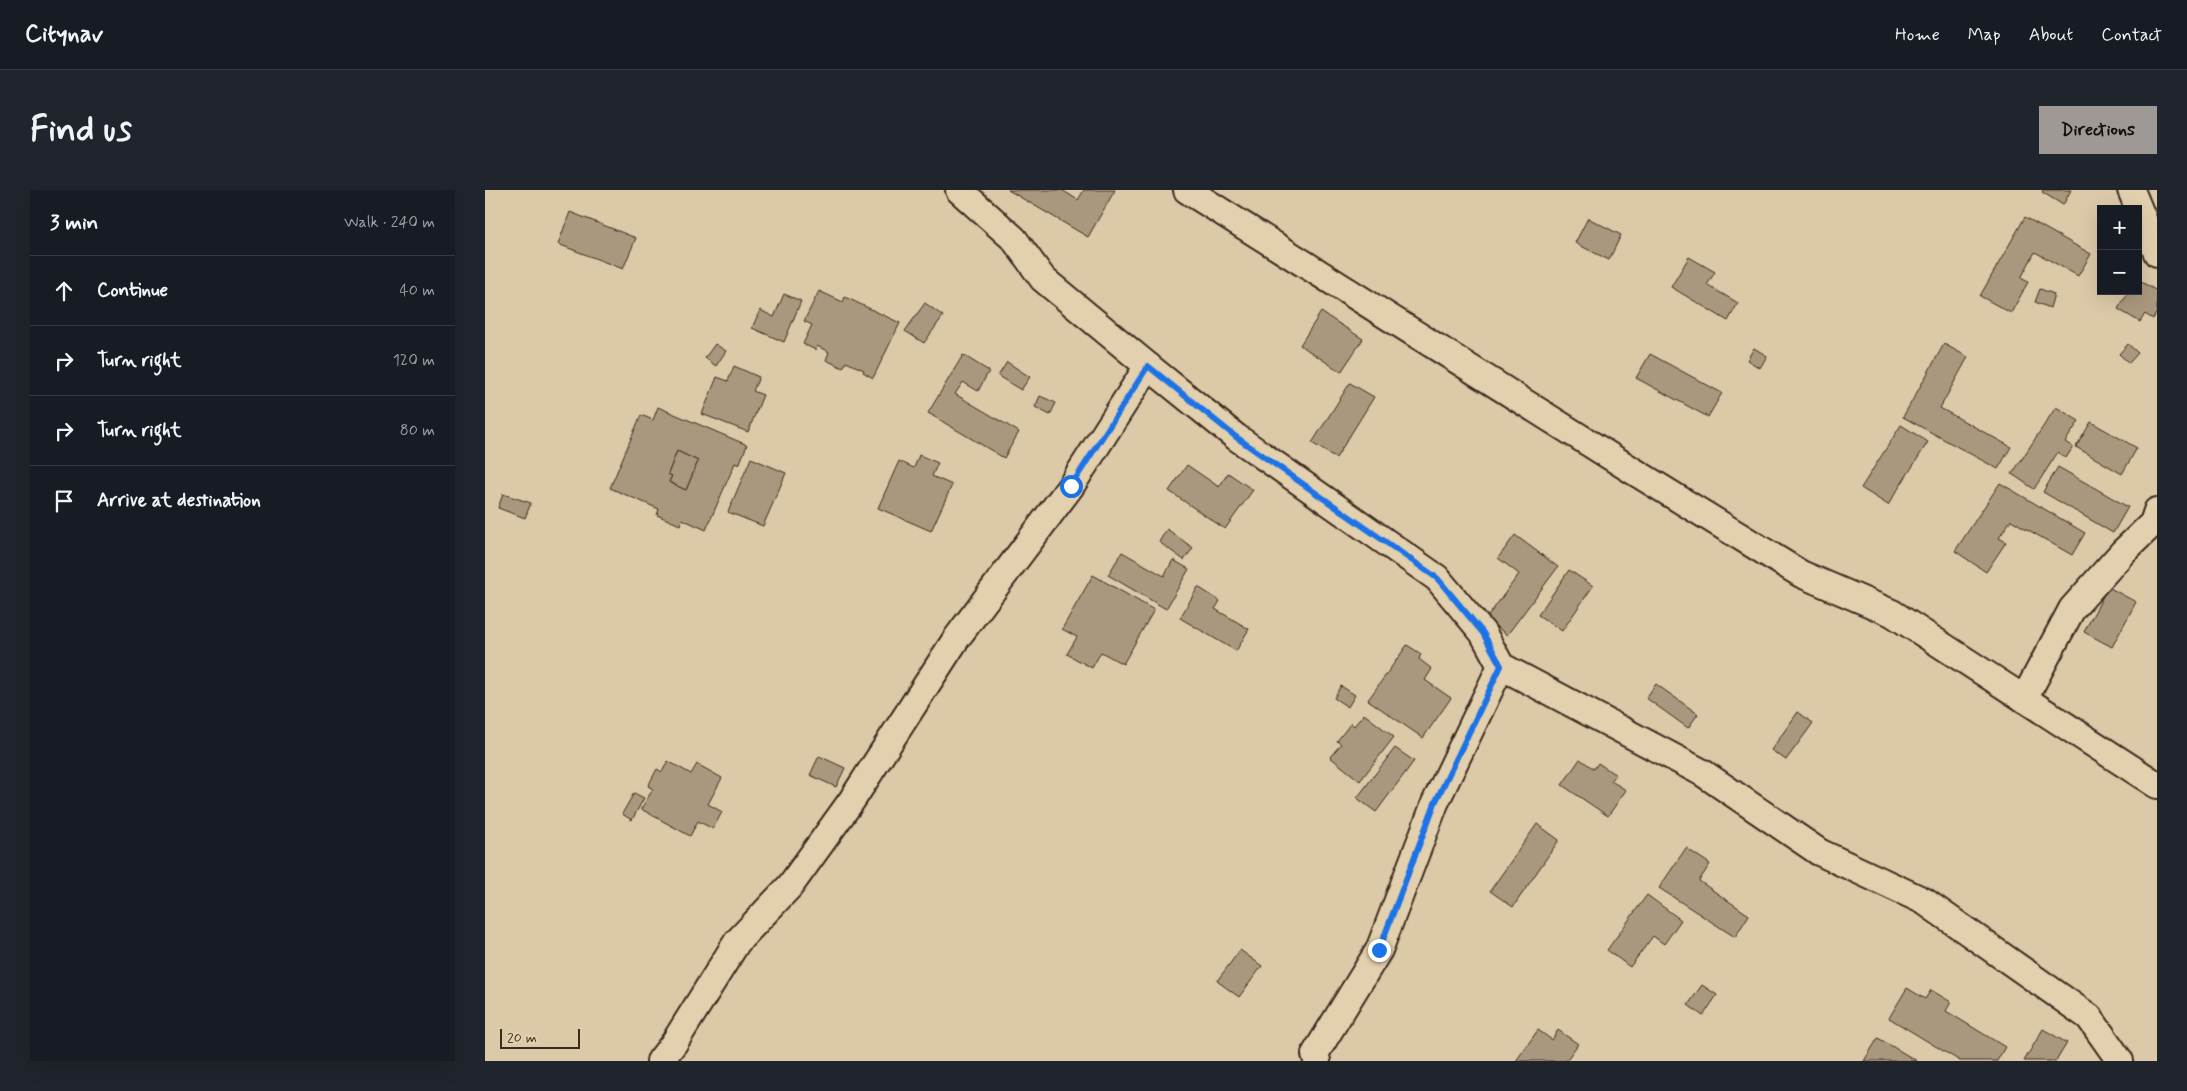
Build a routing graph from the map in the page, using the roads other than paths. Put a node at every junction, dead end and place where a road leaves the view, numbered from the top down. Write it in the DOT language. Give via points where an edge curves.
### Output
graph roads {
  1 [pos="959,190"];
  2 [pos="1187,190"];
  3 [pos="2131,190"];
  4 [pos="2157,253"];
  5 [pos="1148,366"];
  6 [pos="2157,510"];
  7 [pos="1501,666"];
  8 [pos="2024,699"];
  9 [pos="2157,785"];
  10 [pos="660,1061"];
  11 [pos="1317,1061"];
  12 [pos="2120,1061"];
  1 -- 5 [label="street" via="1014,239 1043,279"];
  2 -- 8 [label="street" via="1801,574 1892,612"];
  3 -- 4 [label="street"];
  5 -- 7 [label="street" via="1236,437 1437,578 1483,633"];
  5 -- 10 [label="street" via="1071,486 956,639 852,800 790,886 737,942"];
  6 -- 8 [label="street" via="2153,523 2072,609"];
  7 -- 11 [label="street" via="1435,803 1379,950 1315,1054"];
  7 -- 12 [label="street" via="1703,773 1819,852 1924,901 2089,1018"];
  8 -- 9 [label="street"];
}
